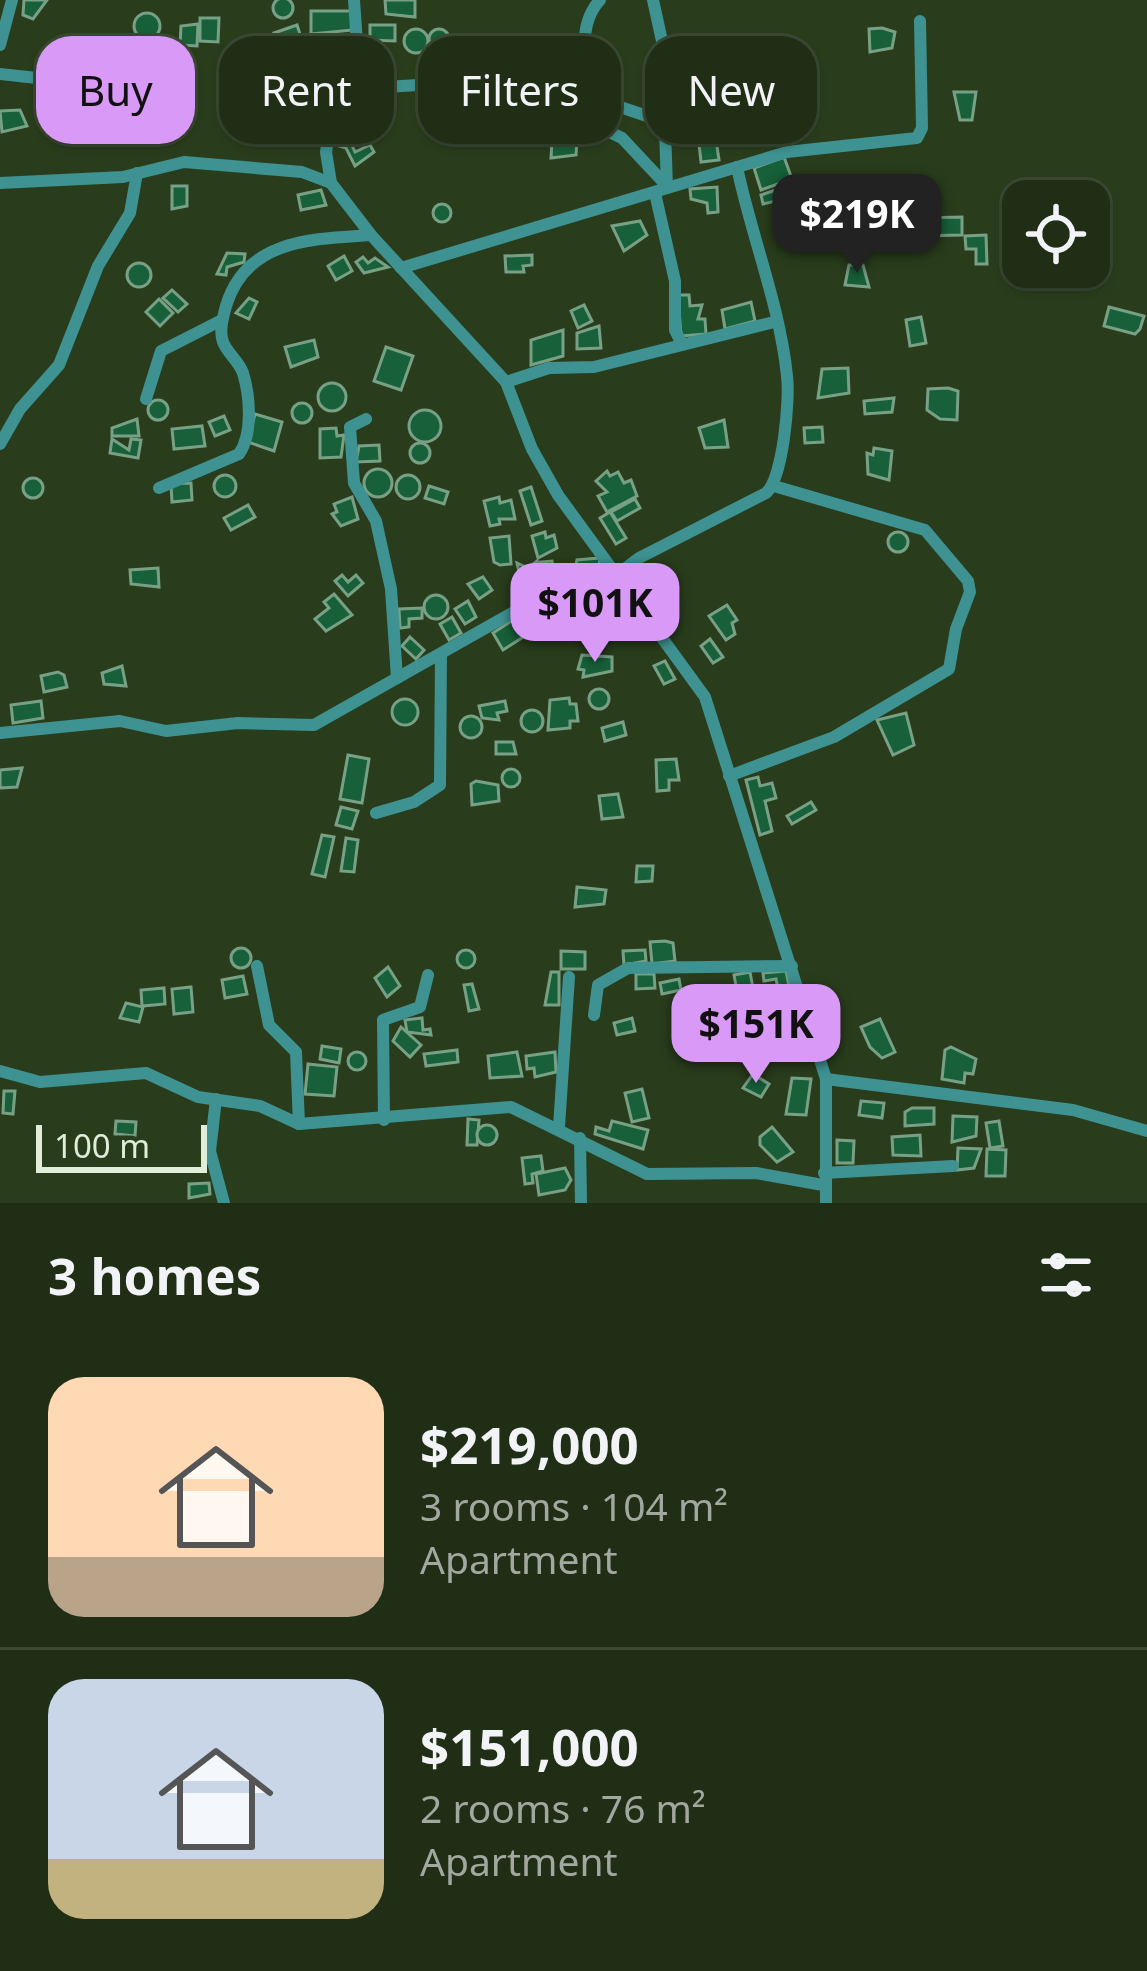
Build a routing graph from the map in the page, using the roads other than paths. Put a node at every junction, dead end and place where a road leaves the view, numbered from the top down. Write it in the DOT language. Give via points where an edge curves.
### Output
graph roads {
  1 [pos="12,0"];
  2 [pos="354,0"];
  3 [pos="601,0"];
  4 [pos="653,0"];
  5 [pos="920,21"];
  6 [pos="356,36"];
  7 [pos="661,36"];
  8 [pos="0,45"];
  9 [pos="0,74"];
  10 [pos="36,78"];
  11 [pos="394,86"];
  12 [pos="645,115"];
  13 [pos="328,144"];
  14 [pos="662,144"];
  15 [pos="736,166"];
  16 [pos="137,173"];
  17 [pos="0,183"];
  18 [pos="331,183"];
  19 [pos="663,189"];
  20 [pos="371,235"];
  21 [pos="401,268"];
  22 [pos="222,320"];
  23 [pos="774,322"];
  24 [pos="682,344"];
  25 [pos="506,382"];
  26 [pos="146,400"];
  27 [pos="366,419"];
  28 [pos="0,444"];
  29 [pos="774,486"];
  30 [pos="159,488"];
  31 [pos="614,577"];
  32 [pos="441,655"];
  33 [pos="397,678"];
  34 [pos="0,733"];
  35 [pos="729,776"];
  36 [pos="376,813"];
  37 [pos="257,966"];
  38 [pos="791,966"];
  39 [pos="428,975"];
  40 [pos="569,977"];
  41 [pos="594,1015"];
  42 [pos="0,1071"];
  43 [pos="826,1078"];
  44 [pos="217,1099"];
  45 [pos="384,1120"];
  46 [pos="299,1124"];
  47 [pos="559,1127"];
  48 [pos="1147,1131"];
  49 [pos="580,1138"];
  50 [pos="952,1166"];
  51 [pos="824,1179"];
  52 [pos="224,1203"];
  53 [pos="581,1203"];
  54 [pos="826,1203"];
  1 -- 8 [label="street"];
  2 -- 6 [label="street"];
  3 -- 12 [label="street" via="587,14 584,35 595,94"];
  4 -- 7 [label="street"];
  5 -- 15 [label="street" via="917,138 825,145"];
  9 -- 10 [label="street"];
  11 -- 19 [label="street" via="501,80 622,138"];
  13 -- 18 [label="street"];
  14 -- 19 [label="street"];
  15 -- 19 [label="street"];
  15 -- 23 [label="street"];
  16 -- 17 [label="street"];
  16 -- 18 [label="street" via="184,162 302,172"];
  16 -- 28 [label="street" via="130,214 98,266 59,365"];
  18 -- 20 [label="street"];
  19 -- 21 [label="street"];
  19 -- 24 [label="street"];
  20 -- 21 [label="street"];
  20 -- 22 [label="street" via="273,249 232,287"];
  21 -- 25 [label="street"];
  22 -- 26 [label="street" via="161,351"];
  22 -- 30 [label="street" via="222,341 244,378 246,444"];
  23 -- 24 [label="street"];
  23 -- 29 [label="street" via="788,378"];
  24 -- 25 [label="street"];
  25 -- 31 [label="street" via="532,449"];
  27 -- 33 [label="street" via="350,427 354,483 376,521 391,589"];
  29 -- 31 [label="street"];
  29 -- 35 [label="street" via="925,530 970,592 949,669 834,737"];
  31 -- 32 [label="street" via="557,589"];
  31 -- 35 [label="street" via="695,680"];
  32 -- 33 [label="street"];
  32 -- 36 [label="street" via="440,785"];
  33 -- 34 [label="street" via="314,725 166,731 120,721"];
  35 -- 38 [label="street"];
  37 -- 46 [label="street" via="269,1024 296,1052"];
  38 -- 41 [label="street" via="628,968 598,986"];
  38 -- 43 [label="street"];
  39 -- 45 [label="street" via="420,1007 383,1020"];
  40 -- 47 [label="street"];
  42 -- 44 [label="street" via="40,1082 146,1073"];
  43 -- 48 [label="street" via="1073,1110"];
  43 -- 51 [label="street"];
  44 -- 46 [label="street"];
  44 -- 52 [label="street" via="210,1151"];
  45 -- 46 [label="street"];
  45 -- 47 [label="street" via="511,1107"];
  47 -- 49 [label="street"];
  49 -- 51 [label="street" via="647,1174"];
  49 -- 53 [label="street"];
  50 -- 51 [label="street"];
  51 -- 54 [label="street"];
}
